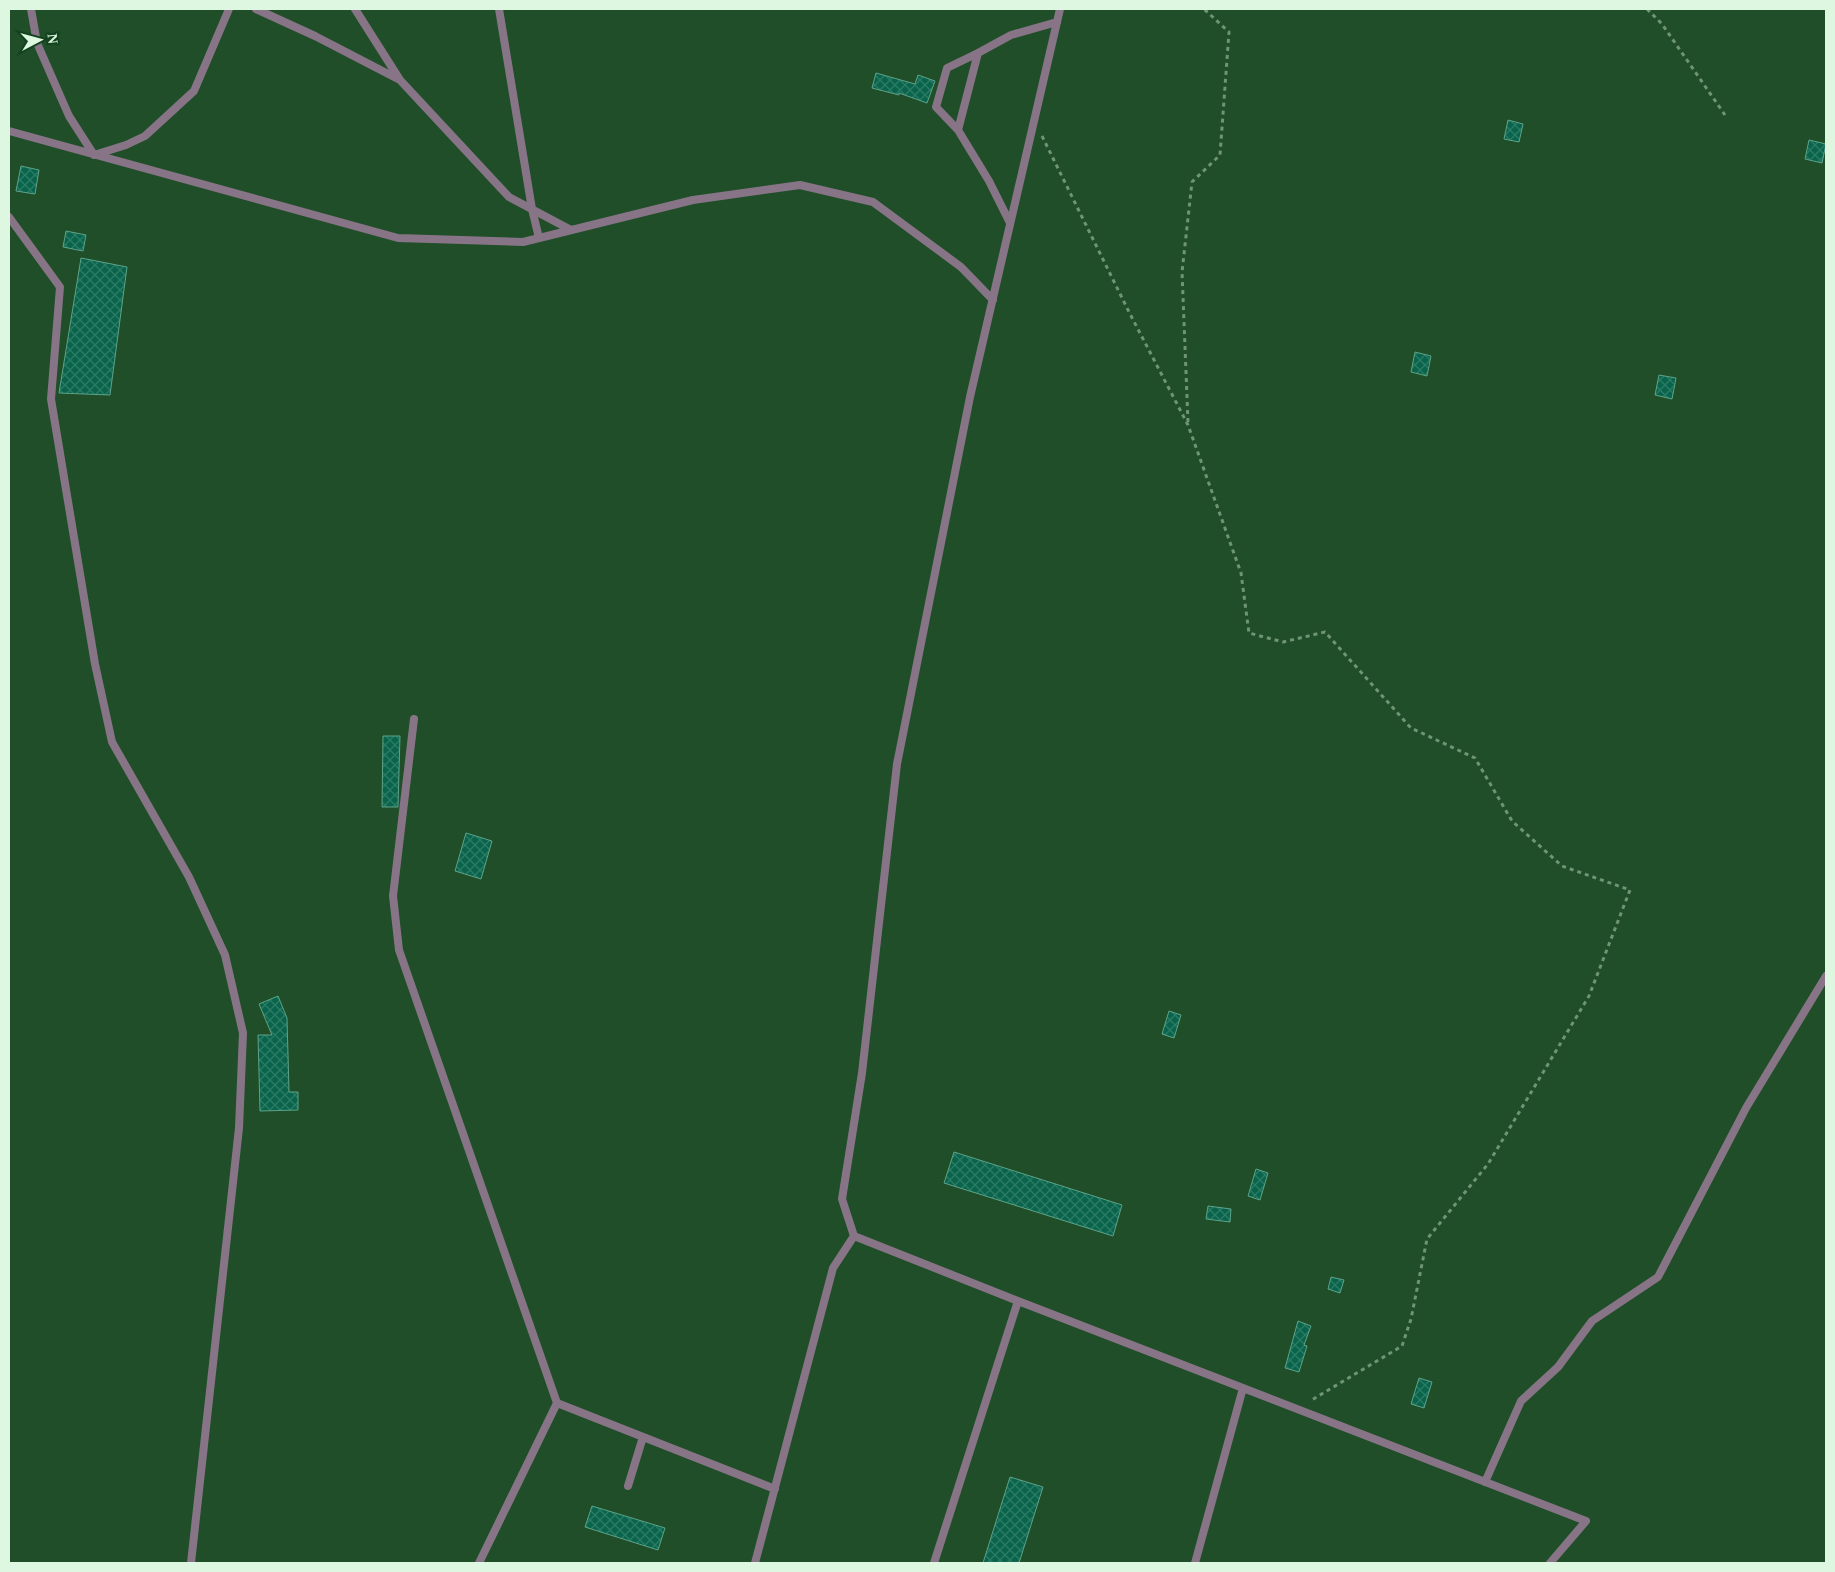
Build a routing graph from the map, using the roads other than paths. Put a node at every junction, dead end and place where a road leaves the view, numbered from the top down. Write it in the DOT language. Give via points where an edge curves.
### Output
graph roads {
  1 [pos="31,9"];
  2 [pos="229,9"];
  3 [pos="256,9"];
  4 [pos="355,9"];
  5 [pos="499,9"];
  6 [pos="1060,9"];
  7 [pos="1056,22"];
  8 [pos="978,53"];
  9 [pos="400,80"];
  10 [pos="958,130"];
  11 [pos="9,131"];
  12 [pos="94,155"];
  13 [pos="532,209"];
  14 [pos="9,217"];
  15 [pos="1010,223"];
  16 [pos="571,230"];
  17 [pos="539,238"];
  18 [pos="992,300"];
  19 [pos="414,719"];
  20 [pos="1826,976"];
  21 [pos="854,1236"];
  22 [pos="1018,1300"];
  23 [pos="1243,1388"];
  24 [pos="557,1403"];
  25 [pos="643,1437"];
  26 [pos="1485,1482"];
  27 [pos="628,1486"];
  28 [pos="775,1488"];
  29 [pos="191,1563"];
  30 [pos="479,1563"];
  31 [pos="755,1563"];
  32 [pos="934,1563"];
  33 [pos="1195,1563"];
  34 [pos="1550,1563"];
  1 -- 12 [label="lane" via="37,43 69,116"];
  2 -- 12 [label="lane" via="194,91 145,136"];
  3 -- 9 [label="lane"];
  4 -- 9 [label="lane"];
  5 -- 13 [label="lane"];
  6 -- 7 [label="lane"];
  7 -- 8 [label="lane" via="1011,35"];
  7 -- 15 [label="lane"];
  8 -- 10 [label="lane"];
  8 -- 10 [label="lane" via="947,68 936,107"];
  9 -- 13 [label="lane" via="509,197"];
  10 -- 15 [label="lane"];
  11 -- 12 [label="lane"];
  12 -- 17 [label="lane" via="398,238 524,242"];
  13 -- 16 [label="lane"];
  13 -- 17 [label="lane"];
  14 -- 29 [label="lane" via="60,286 51,399 94,664 112,742 189,877 226,955 243,1033 239,1128"];
  15 -- 18 [label="lane"];
  16 -- 17 [label="lane"];
  16 -- 18 [label="lane" via="693,200 800,185 873,202 961,266"];
  18 -- 21 [label="lane" via="897,764 862,1074 842,1199"];
  19 -- 24 [label="lane" via="393,896 399,950"];
  20 -- 26 [label="lane" via="1746,1108 1658,1277 1592,1321 1558,1367 1521,1401"];
  21 -- 22 [label="lane"];
  21 -- 28 [label="lane" via="833,1268"];
  22 -- 23 [label="lane"];
  22 -- 32 [label="lane"];
  23 -- 26 [label="lane"];
  23 -- 33 [label="lane"];
  24 -- 25 [label="lane"];
  24 -- 30 [label="lane"];
  25 -- 27 [label="lane"];
  25 -- 28 [label="lane"];
  26 -- 34 [label="lane" via="1586,1521"];
  28 -- 31 [label="lane"];
}
